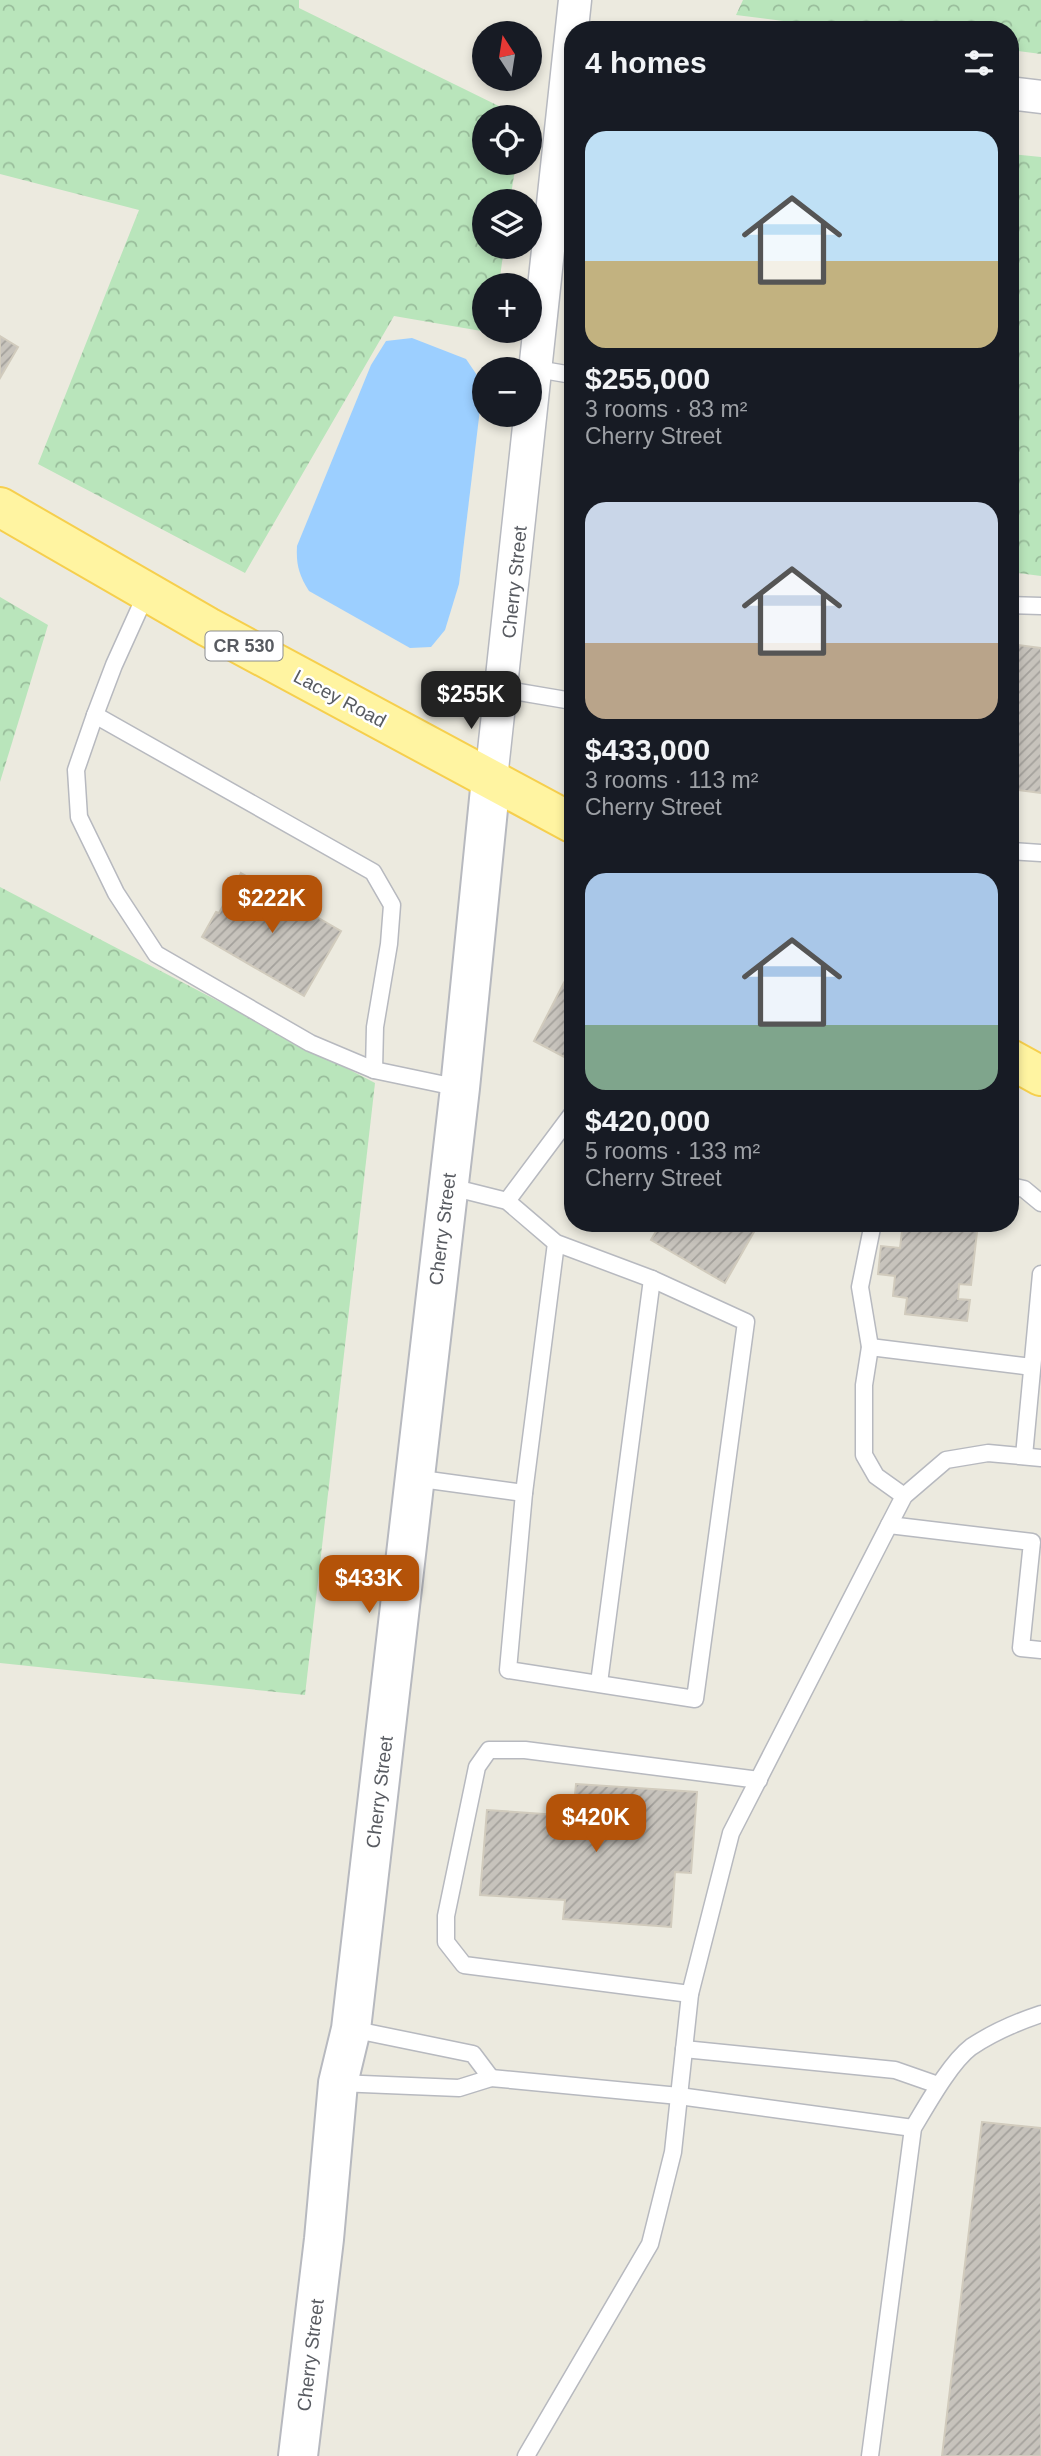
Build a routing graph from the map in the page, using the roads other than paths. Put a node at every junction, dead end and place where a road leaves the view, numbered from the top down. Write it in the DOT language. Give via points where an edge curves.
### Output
graph roads {
  1 [pos="575,0"];
  2 [pos="573,21"];
  3 [pos="1019,94"];
  4 [pos="1041,97"];
  5 [pos="564,113"];
  6 [pos="538,357"];
  7 [pos="542,370"];
  8 [pos="564,374"];
  9 [pos="531,427"];
  10 [pos="0,508"];
  11 [pos="147,592"];
  12 [pos="1019,605"];
  13 [pos="1041,606"];
  14 [pos="502,689"];
  15 [pos="564,700"];
  16 [pos="95,715"];
  17 [pos="491,779"];
  18 [pos="564,819"];
  19 [pos="1019,852"];
  20 [pos="1041,853"];
  21 [pos="374,1070"];
  22 [pos="460,1088"];
  23 [pos="564,1125"];
  24 [pos="447,1186"];
  25 [pos="1019,1188"];
  26 [pos="507,1201"];
  27 [pos="1041,1203"];
  28 [pos="871,1232"];
  29 [pos="556,1243"];
  30 [pos="1041,1274"];
  31 [pos="652,1279"];
  32 [pos="870,1347"];
  33 [pos="1032,1367"];
  34 [pos="1024,1456"];
  35 [pos="1041,1458"];
  36 [pos="414,1478"];
  37 [pos="524,1493"];
  38 [pos="904,1496"];
  39 [pos="889,1525"];
  40 [pos="1041,1650"];
  41 [pos="599,1684"];
  42 [pos="759,1780"];
  43 [pos="690,1994"];
  44 [pos="1041,2014"];
  45 [pos="351,2029"];
  46 [pos="684,2049"];
  47 [pos="491,2078"];
  48 [pos="338,2083"];
  49 [pos="939,2085"];
  50 [pos="679,2096"];
  51 [pos="913,2128"];
  52 [pos="298,2456"];
  53 [pos="526,2456"];
  54 [pos="870,2456"];
  1 -- 2 [label="street, Cherry Street"];
  3 -- 4 [label="street"];
  5 -- 6 [label="street, Cherry Street"];
  7 -- 8 [label="lane"];
  9 -- 14 [label="street, Cherry Street"];
  10 -- 11 [label="main road, Lacey Road / CR 530"];
  11 -- 16 [label="lane"];
  11 -- 17 [label="main road, Lacey Road / CR 530"];
  12 -- 13 [label="lane"];
  14 -- 15 [label="lane"];
  14 -- 17 [label="street, Cherry Street"];
  16 -- 21 [label="lane" via="76,770 79,817 116,893 156,954 310,1043"];
  16 -- 21 [label="lane" via="373,872 392,905 375,1027"];
  17 -- 18 [label="main road, Lacey Road / CR 530"];
  17 -- 22 [label="street, Cherry Street"];
  19 -- 20 [label="lane"];
  21 -- 22 [label="lane"];
  22 -- 24 [label="street, Cherry Street"];
  23 -- 26 [label="lane"];
  24 -- 26 [label="lane"];
  24 -- 36 [label="street, Cherry Street"];
  25 -- 27 [label="lane"];
  26 -- 29 [label="lane"];
  28 -- 32 [label="lane" via="860,1287"];
  29 -- 31 [label="lane"];
  29 -- 37 [label="lane"];
  30 -- 33 [label="lane"];
  31 -- 41 [label="lane"];
  31 -- 41 [label="lane" via="746,1322 695,1699"];
  32 -- 33 [label="lane"];
  32 -- 38 [label="lane" via="863,1385 864,1455 876,1476"];
  33 -- 34 [label="lane"];
  34 -- 35 [label="lane"];
  34 -- 38 [label="lane" via="988,1453 946,1460"];
  36 -- 37 [label="lane"];
  36 -- 45 [label="street, Cherry Street"];
  37 -- 41 [label="lane" via="508,1670"];
  38 -- 39 [label="lane"];
  39 -- 40 [label="lane" via="1032,1542 1021,1648"];
  39 -- 42 [label="lane"];
  42 -- 43 [label="lane" via="731,1833"];
  42 -- 43 [label="lane" via="525,1750 489,1750 477,1767 446,1916 446,1942 464,1965"];
  43 -- 46 [label="lane"];
  44 -- 49 [label="lane" via="970,2048"];
  45 -- 47 [label="lane" via="473,2054"];
  45 -- 48 [label="street, Cherry Street"];
  46 -- 49 [label="lane" via="895,2070"];
  46 -- 50 [label="lane"];
  47 -- 48 [label="lane" via="459,2088"];
  47 -- 50 [label="lane"];
  48 -- 52 [label="street, Cherry Street"];
  49 -- 51 [label="lane"];
  50 -- 51 [label="lane"];
  50 -- 53 [label="lane" via="673,2152 650,2245"];
  51 -- 54 [label="lane"];
}
